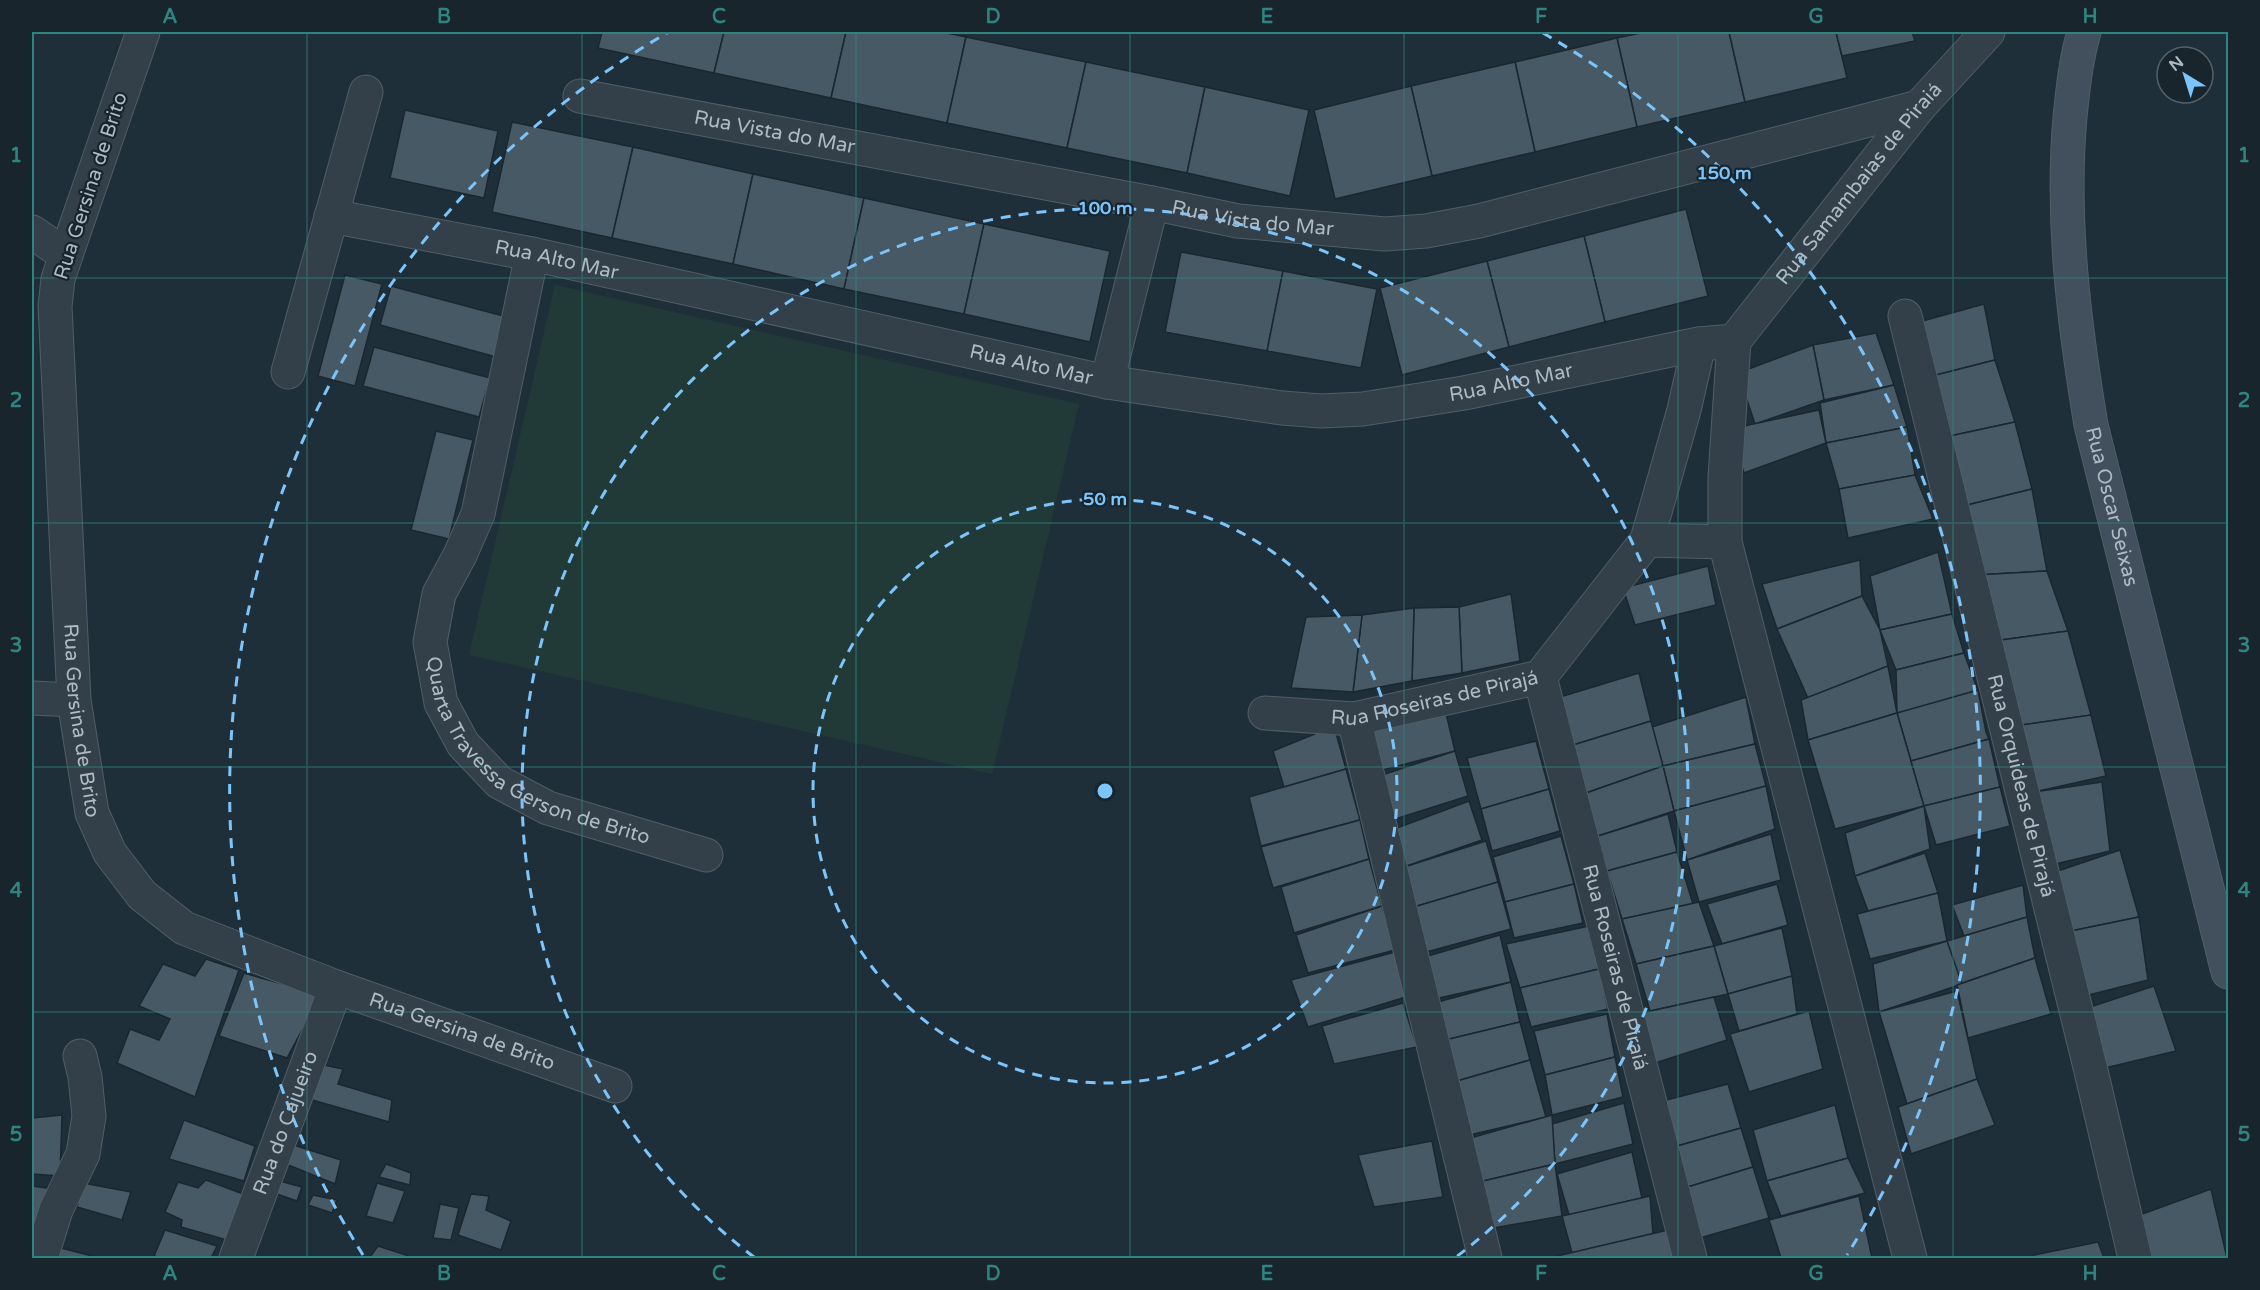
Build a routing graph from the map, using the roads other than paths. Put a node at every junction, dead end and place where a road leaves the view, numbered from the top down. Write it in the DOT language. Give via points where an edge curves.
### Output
graph roads {
  1 [pos="143,32"];
  2 [pos="1988,32"];
  3 [pos="2084,32"];
  4 [pos="366,92"];
  5 [pos="580,96"];
  6 [pos="1919,107"];
  7 [pos="1152,203"];
  8 [pos="331,216"];
  9 [pos="32,232"];
  10 [pos="532,254"];
  11 [pos="66,255"];
  12 [pos="1905,316"];
  13 [pos="1734,341"];
  14 [pos="1699,344"];
  15 [pos="288,372"];
  16 [pos="1107,382"];
  17 [pos="1647,540"];
  18 [pos="1725,542"];
  19 [pos="1540,677"];
  20 [pos="32,698"];
  21 [pos="74,700"];
  22 [pos="1265,713"];
  23 [pos="1354,719"];
  24 [pos="706,855"];
  25 [pos="2229,972"];
  26 [pos="336,987"];
  27 [pos="80,1056"];
  28 [pos="615,1086"];
  29 [pos="41,1258"];
  30 [pos="236,1258"];
  31 [pos="1485,1258"];
  32 [pos="1690,1258"];
  33 [pos="1910,1258"];
  34 [pos="2135,1258"];
  1 -- 11 [label="street, Rua Gersina de Brito"];
  2 -- 6 [label="street, Rua Samambaias de Piraiá"];
  3 -- 25 [label="main road, Rua Oscar Seixas" via="2073,84 2067,157 2067,209 2079,357 2091,425"];
  4 -- 8 [label="street"];
  5 -- 7 [label="street, Rua Vista do Mar"];
  6 -- 7 [label="street, Rua Vista do Mar" via="1479,221 1426,231 1385,234 1238,221"];
  6 -- 13 [label="street, Rua Samambaias de Piraiá"];
  7 -- 16 [label="street"];
  8 -- 10 [label="street, Rua Alto Mar"];
  8 -- 15 [label="street"];
  9 -- 11 [label="street"];
  10 -- 16 [label="street, Rua Alto Mar"];
  10 -- 24 [label="street, Quarta Travessa Gerson de Brito" via="478,514 439,594 430,642 441,703 463,744 499,782 548,808"];
  11 -- 21 [label="street, Rua Gersina de Brito" via="55,306"];
  12 -- 34 [label="street, Rua Orquideas de Pirajá"];
  13 -- 14 [label="street, Rua Alto Mar"];
  13 -- 18 [label="street"];
  14 -- 16 [label="street, Rua Alto Mar" via="1464,393 1363,409 1282,408"];
  14 -- 17 [label="street, Rua Roseiras de Pirajá"];
  17 -- 18 [label="street"];
  17 -- 19 [label="street, Rua Roseiras de Pirajá"];
  18 -- 33 [label="street"];
  19 -- 23 [label="street, Rua Roseiras de Pirajá"];
  19 -- 32 [label="street, Rua Roseiras de Piraiá"];
  20 -- 21 [label="street"];
  21 -- 26 [label="street, Rua Gersina de Brito" via="92,813 110,854 142,895 184,928"];
  22 -- 23 [label="street, Rua Roseiras de Pirajá"];
  23 -- 31 [label="street"];
  26 -- 28 [label="street, Rua Gersina de Brito"];
  26 -- 30 [label="street, Rua do Cajueiro"];
  27 -- 29 [label="street" via="89,1116 83,1154 56,1210"];
}
